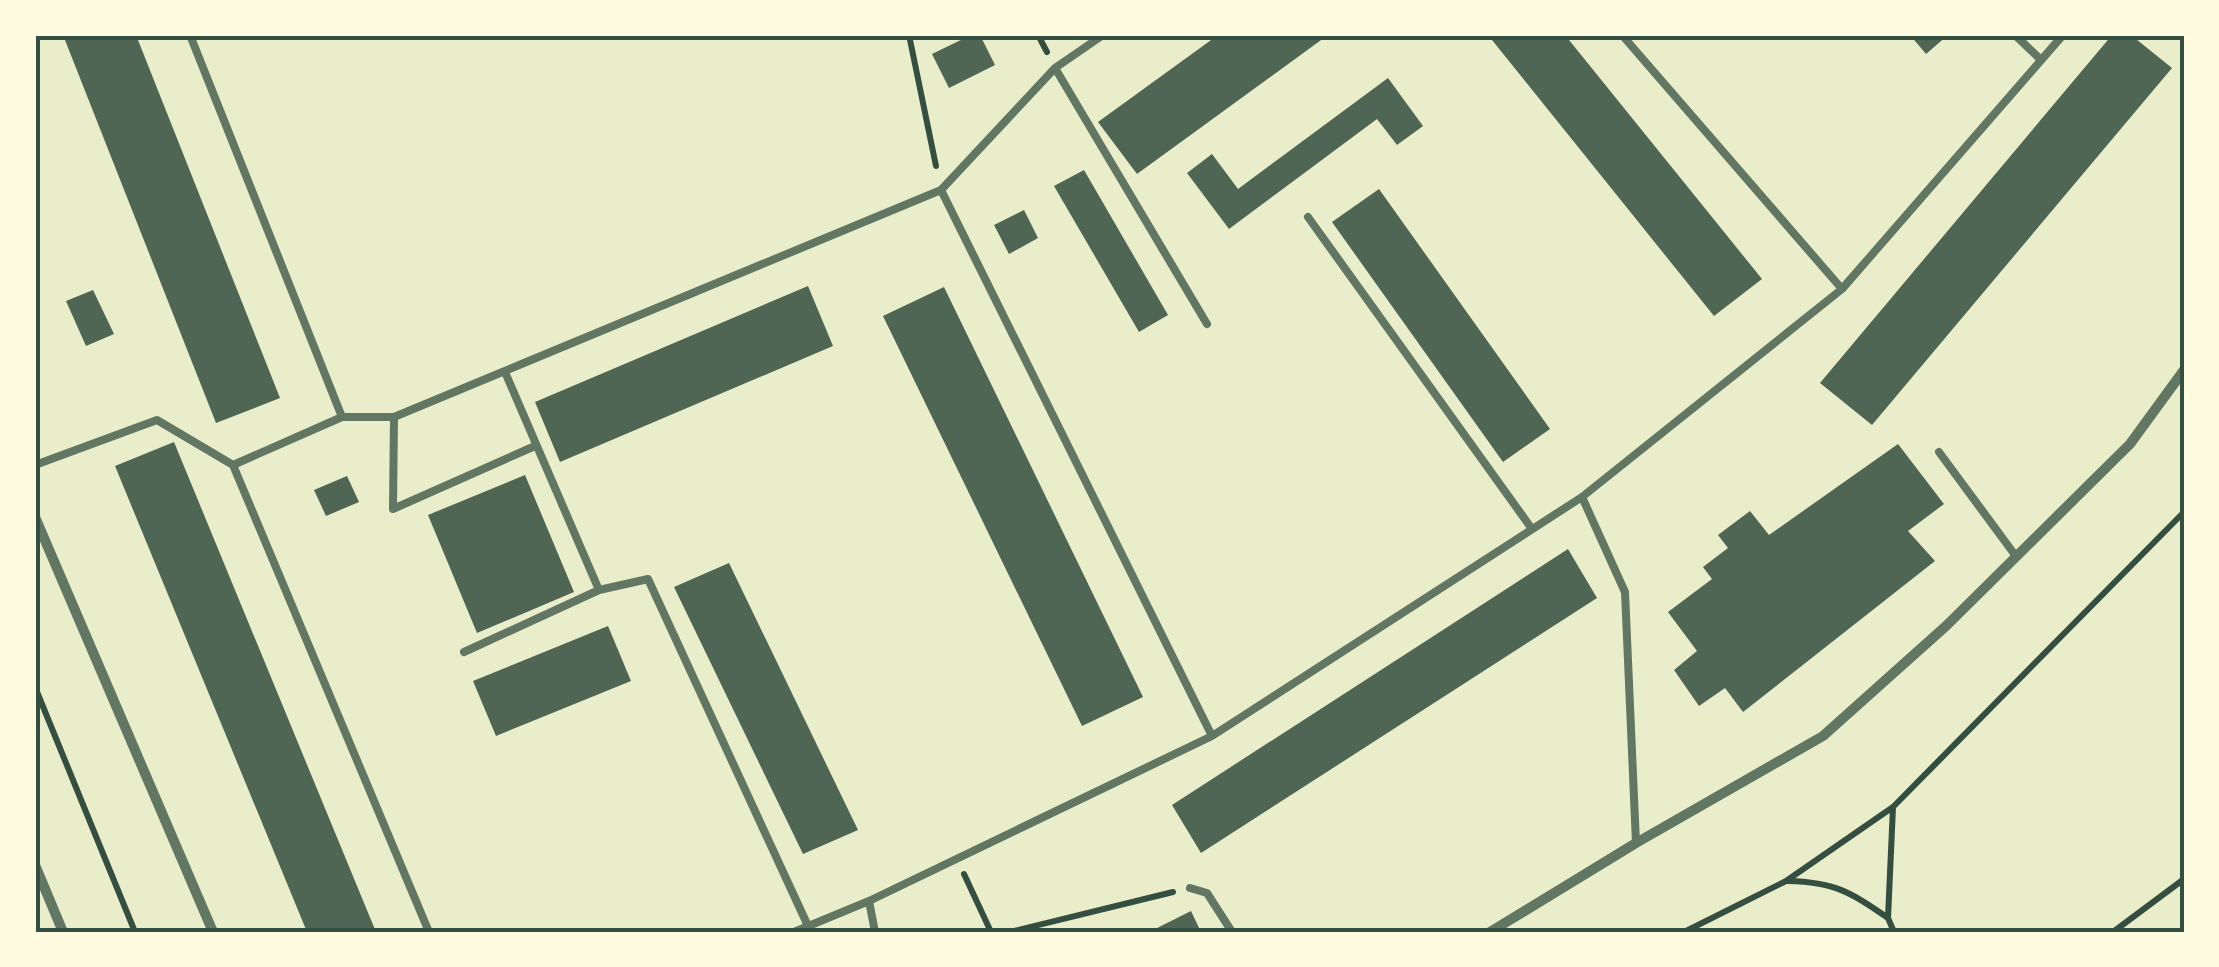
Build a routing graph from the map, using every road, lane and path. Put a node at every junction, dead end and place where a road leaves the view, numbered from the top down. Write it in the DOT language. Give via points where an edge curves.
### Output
graph roads {
  1 [pos="190,35"];
  2 [pos="909,35"];
  3 [pos="1104,35"];
  4 [pos="1622,35"];
  5 [pos="2016,35"];
  6 [pos="2063,35"];
  7 [pos="2040,59"];
  8 [pos="1055,68"];
  9 [pos="941,190"];
  10 [pos="1308,217"];
  11 [pos="1842,290"];
  12 [pos="1208,324"];
  13 [pos="2184,370"];
  14 [pos="505,372"];
  15 [pos="342,416"];
  16 [pos="394,416"];
  17 [pos="536,446"];
  18 [pos="1939,452"];
  19 [pos="35,465"];
  20 [pos="233,465"];
  21 [pos="1582,497"];
  22 [pos="2184,512"];
  23 [pos="35,517"];
  24 [pos="1532,529"];
  25 [pos="2015,555"];
  26 [pos="599,590"];
  27 [pos="464,652"];
  28 [pos="35,688"];
  29 [pos="1212,736"];
  30 [pos="1892,807"];
  31 [pos="1636,843"];
  32 [pos="956,856"];
  33 [pos="35,864"];
  34 [pos="2184,879"];
  35 [pos="1786,880"];
  36 [pos="1190,888"];
  37 [pos="868,901"];
  38 [pos="1888,918"];
  39 [pos="808,926"];
  40 [pos="63,932"];
  41 [pos="135,932"];
  42 [pos="212,932"];
  43 [pos="429,932"];
  44 [pos="794,932"];
  45 [pos="875,932"];
  46 [pos="991,932"];
  47 [pos="1010,932"];
  48 [pos="1232,932"];
  49 [pos="1490,932"];
  50 [pos="1684,932"];
  51 [pos="1894,932"];
  52 [pos="2113,932"];
  1 -- 15 [label="lane"];
  2 -- 9 [label="path"];
  3 -- 8 [label="lane"];
  4 -- 11 [label="lane"];
  5 -- 7 [label="lane"];
  6 -- 7 [label="lane"];
  7 -- 11 [label="lane"];
  8 -- 9 [label="lane"];
  8 -- 12 [label="lane"];
  9 -- 14 [label="lane"];
  9 -- 29 [label="lane"];
  10 -- 24 [label="lane"];
  11 -- 21 [label="lane"];
  13 -- 25 [label="street" via="2130,444"];
  14 -- 16 [label="lane"];
  14 -- 17 [label="lane"];
  15 -- 16 [label="lane"];
  15 -- 20 [label="lane"];
  16 -- 17 [label="lane" via="393,509"];
  17 -- 26 [label="lane"];
  18 -- 25 [label="lane"];
  19 -- 20 [label="lane" via="157,420"];
  20 -- 43 [label="lane"];
  21 -- 24 [label="lane"];
  21 -- 31 [label="lane" via="1626,592"];
  22 -- 30 [label="path"];
  23 -- 42 [label="street"];
  24 -- 29 [label="lane"];
  25 -- 31 [label="street" via="1823,736"];
  26 -- 27 [label="lane"];
  26 -- 39 [label="lane" via="648,579"];
  28 -- 41 [label="path"];
  29 -- 32 [label="lane"];
  30 -- 35 [label="path"];
  30 -- 38 [label="path"];
  31 -- 49 [label="street"];
  32 -- 37 [label="lane"];
  32 -- 46 [label="path"];
  33 -- 40 [label="street"];
  34 -- 52 [label="path"];
  35 -- 38 [label="path" via="1844,888"];
  35 -- 50 [label="path"];
  36 -- 47 [label="path"];
  36 -- 48 [label="lane" via="1207,893"];
  37 -- 39 [label="lane"];
  37 -- 45 [label="lane"];
  38 -- 51 [label="path"];
  39 -- 44 [label="lane"];
}
